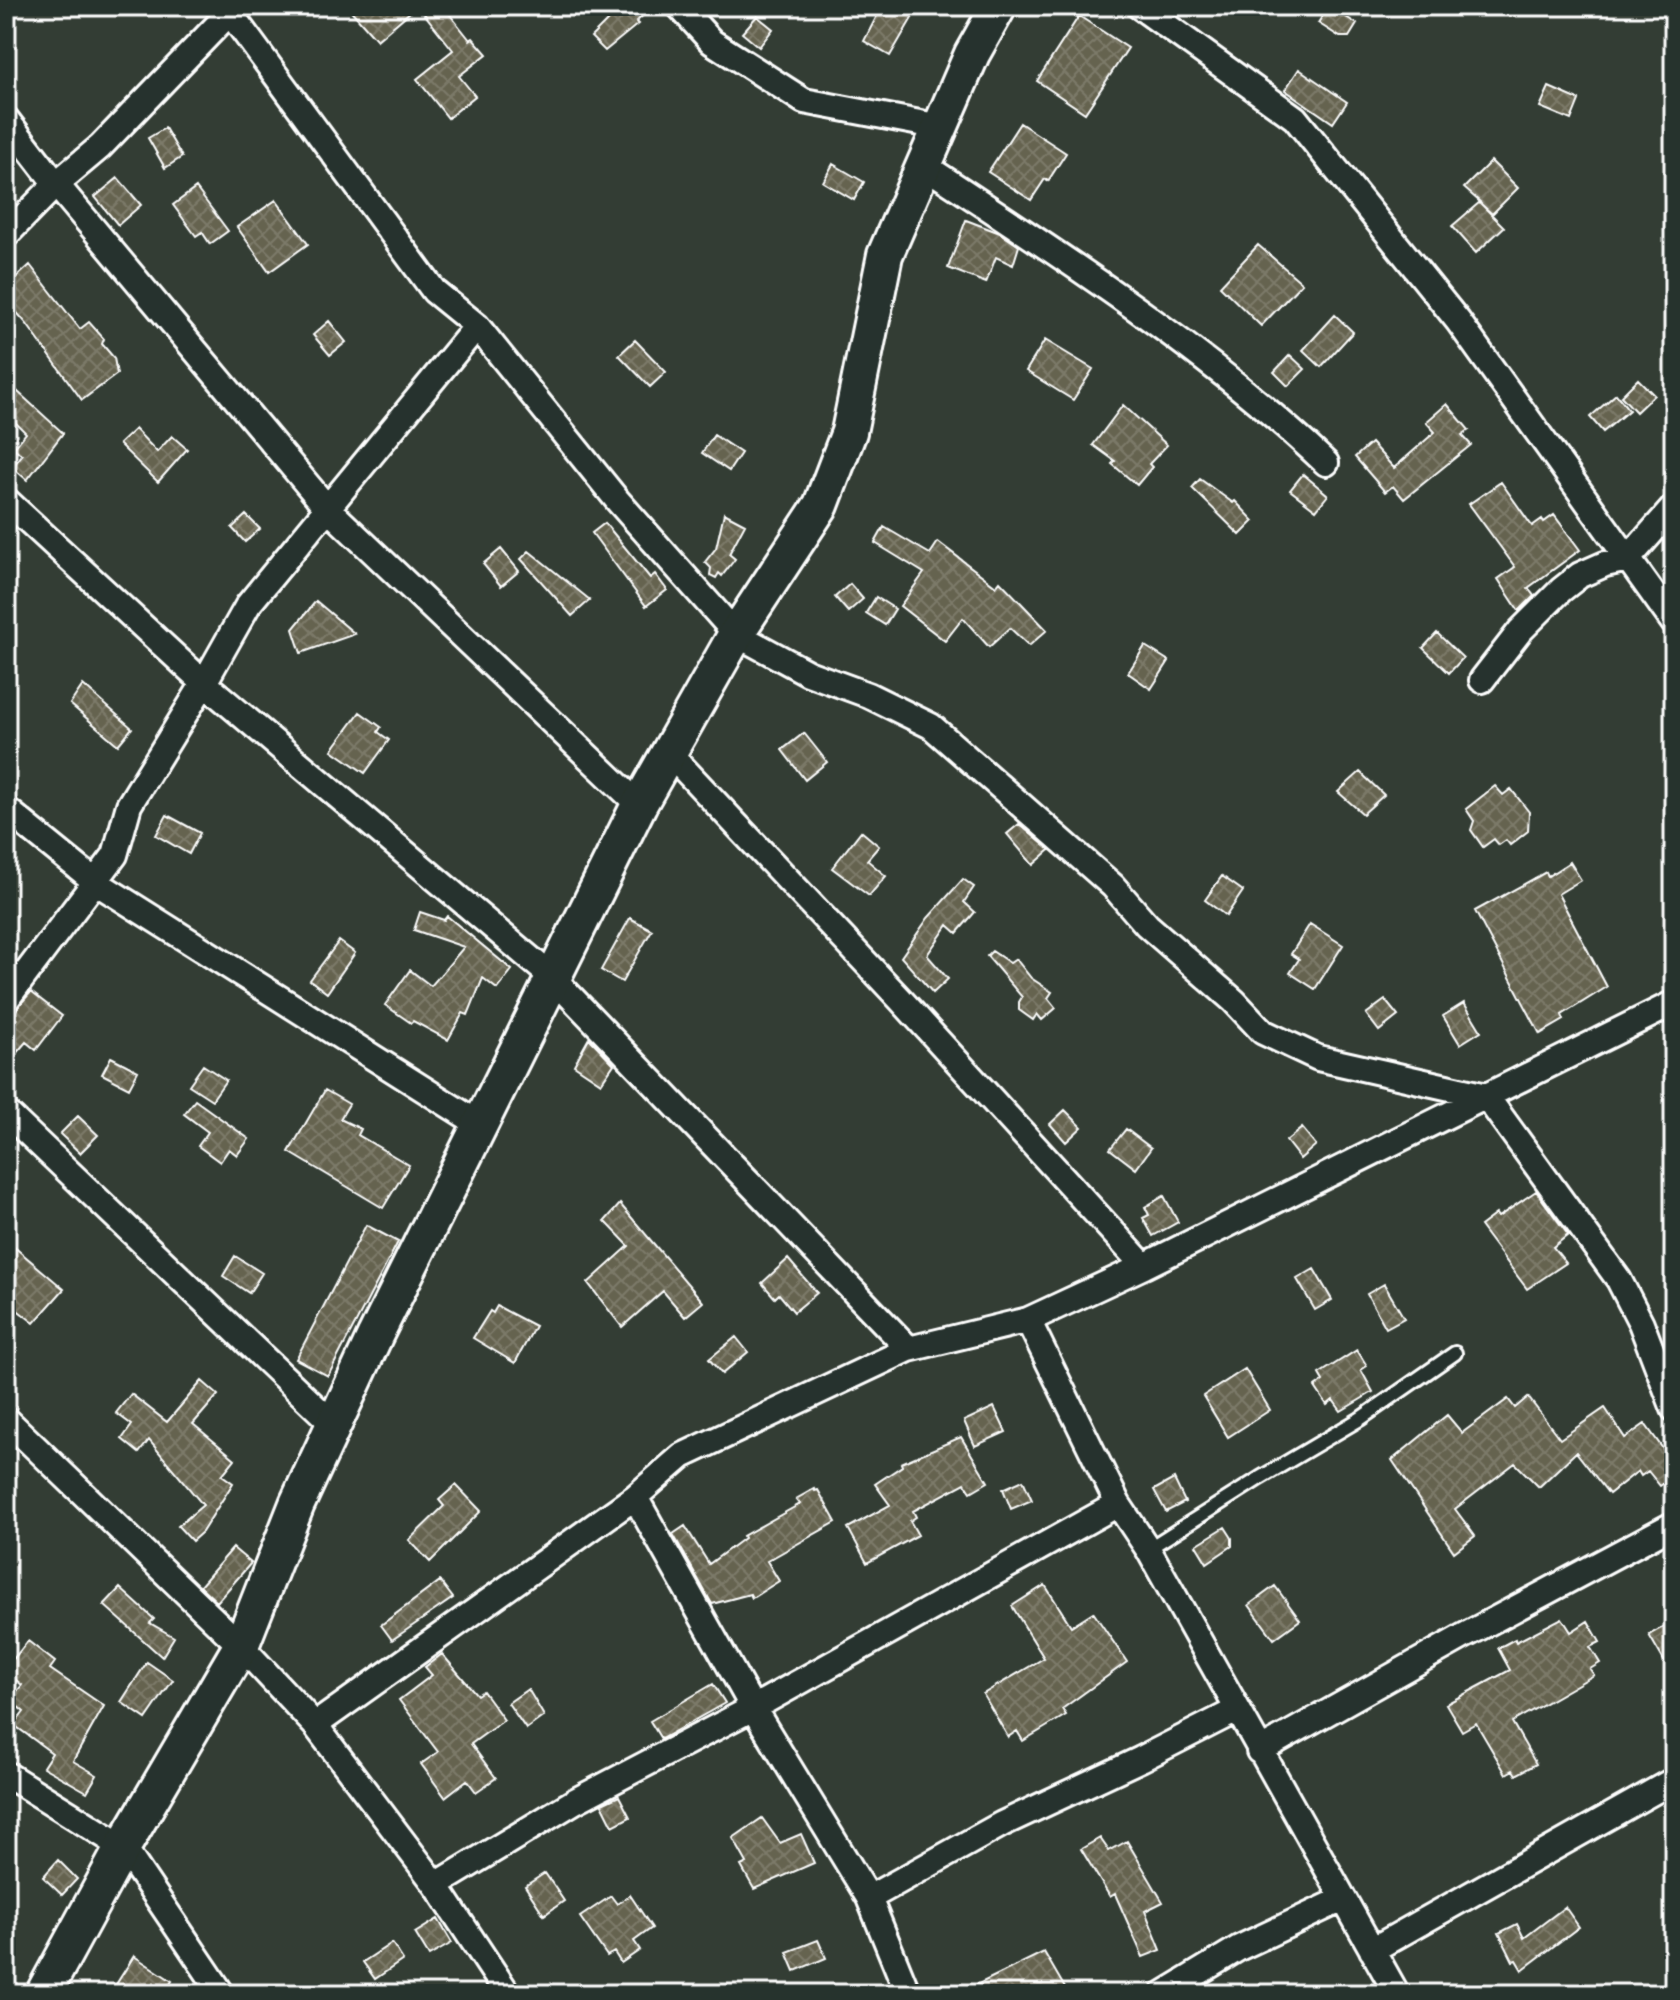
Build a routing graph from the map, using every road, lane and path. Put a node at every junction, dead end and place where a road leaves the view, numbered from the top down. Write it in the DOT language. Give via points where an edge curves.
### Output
graph roads {
  1 [pos="679,6"];
  2 [pos="999,6"];
  3 [pos="1139,6"];
  4 [pos="230,8"];
  5 [pos="6,119"];
  6 [pos="941,127"];
  7 [pos="925,166"];
  8 [pos="56,184"];
  9 [pos="6,235"];
  10 [pos="477,326"];
  11 [pos="1326,463"];
  12 [pos="6,500"];
  13 [pos="1674,507"];
  14 [pos="327,508"];
  15 [pos="1628,559"];
  16 [pos="1674,623"];
  17 [pos="736,634"];
  18 [pos="1482,680"];
  19 [pos="204,683"];
  20 [pos="669,753"];
  21 [pos="639,805"];
  22 [pos="6,809"];
  23 [pos="97,883"];
  24 [pos="552,977"];
  25 [pos="6,1000"];
  26 [pos="1674,1003"];
  27 [pos="1486,1096"];
  28 [pos="6,1112"];
  29 [pos="479,1124"];
  30 [pos="1144,1266"];
  31 [pos="1028,1320"];
  32 [pos="909,1349"];
  33 [pos="1455,1353"];
  34 [pos="1674,1409"];
  35 [pos="6,1419"];
  36 [pos="334,1425"];
  37 [pos="635,1497"];
  38 [pos="1118,1504"];
  39 [pos="1674,1524"];
  40 [pos="1148,1549"];
  41 [pos="241,1646"];
  42 [pos="753,1708"];
  43 [pos="1237,1710"];
  44 [pos="315,1725"];
  45 [pos="1259,1751"];
  46 [pos="6,1774"];
  47 [pos="1674,1780"];
  48 [pos="123,1847"];
  49 [pos="436,1885"];
  50 [pos="869,1898"];
  51 [pos="1343,1899"];
  52 [pos="1372,1950"];
  53 [pos="43,1994"];
  54 [pos="222,1994"];
  55 [pos="508,1994"];
  56 [pos="908,1994"];
  57 [pos="1163,1994"];
  58 [pos="1397,1994"];
  1 -- 6 [label="street" via="712,42 804,101"];
  2 -- 6 [label="street"];
  3 -- 15 [label="street" via="1295,118 1458,321"];
  4 -- 8 [label="street" via="100,147"];
  4 -- 10 [label="street" via="434,291"];
  5 -- 8 [label="street"];
  6 -- 7 [label="street"];
  7 -- 11 [label="street" via="1133,304 1275,414"];
  7 -- 17 [label="street" via="885,255 849,432 821,505"];
  8 -- 9 [label="street"];
  8 -- 14 [label="street"];
  10 -- 14 [label="street"];
  10 -- 17 [label="street" via="618,501"];
  12 -- 19 [label="street"];
  13 -- 15 [label="street"];
  14 -- 19 [label="street" via="248,605"];
  14 -- 21 [label="street"];
  15 -- 16 [label="street"];
  15 -- 18 [label="street" via="1580,575 1561,590"];
  17 -- 20 [label="street"];
  17 -- 27 [label="street" via="808,673 931,726 1113,886 1147,925 1263,1032 1318,1058"];
  19 -- 23 [label="street" via="129,805 115,855"];
  19 -- 24 [label="street"];
  20 -- 21 [label="street"];
  20 -- 30 [label="street"];
  21 -- 24 [label="street"];
  22 -- 23 [label="street"];
  23 -- 25 [label="street"];
  23 -- 29 [label="street"];
  24 -- 29 [label="street"];
  24 -- 32 [label="street"];
  26 -- 27 [label="street"];
  27 -- 30 [label="street"];
  27 -- 34 [label="street" via="1619,1280"];
  28 -- 36 [label="street"];
  29 -- 36 [label="street"];
  30 -- 31 [label="street"];
  31 -- 32 [label="street"];
  31 -- 38 [label="street"];
  32 -- 37 [label="street" via="682,1456"];
  33 -- 40 [label="lane" via="1360,1419"];
  35 -- 41 [label="street"];
  36 -- 41 [label="street"];
  37 -- 42 [label="street"];
  37 -- 44 [label="street"];
  38 -- 40 [label="street"];
  38 -- 42 [label="street"];
  39 -- 45 [label="street"];
  40 -- 43 [label="street"];
  41 -- 44 [label="street"];
  41 -- 48 [label="street"];
  42 -- 49 [label="street" via="575,1801"];
  42 -- 50 [label="street"];
  43 -- 45 [label="street"];
  43 -- 50 [label="street" via="1002,1824"];
  44 -- 49 [label="street"];
  45 -- 51 [label="street"];
  46 -- 48 [label="street"];
  47 -- 52 [label="street"];
  48 -- 53 [label="street"];
  48 -- 54 [label="street"];
  49 -- 55 [label="street"];
  50 -- 56 [label="street"];
  51 -- 52 [label="street"];
  51 -- 57 [label="street" via="1239,1948"];
  52 -- 58 [label="street"];
}
